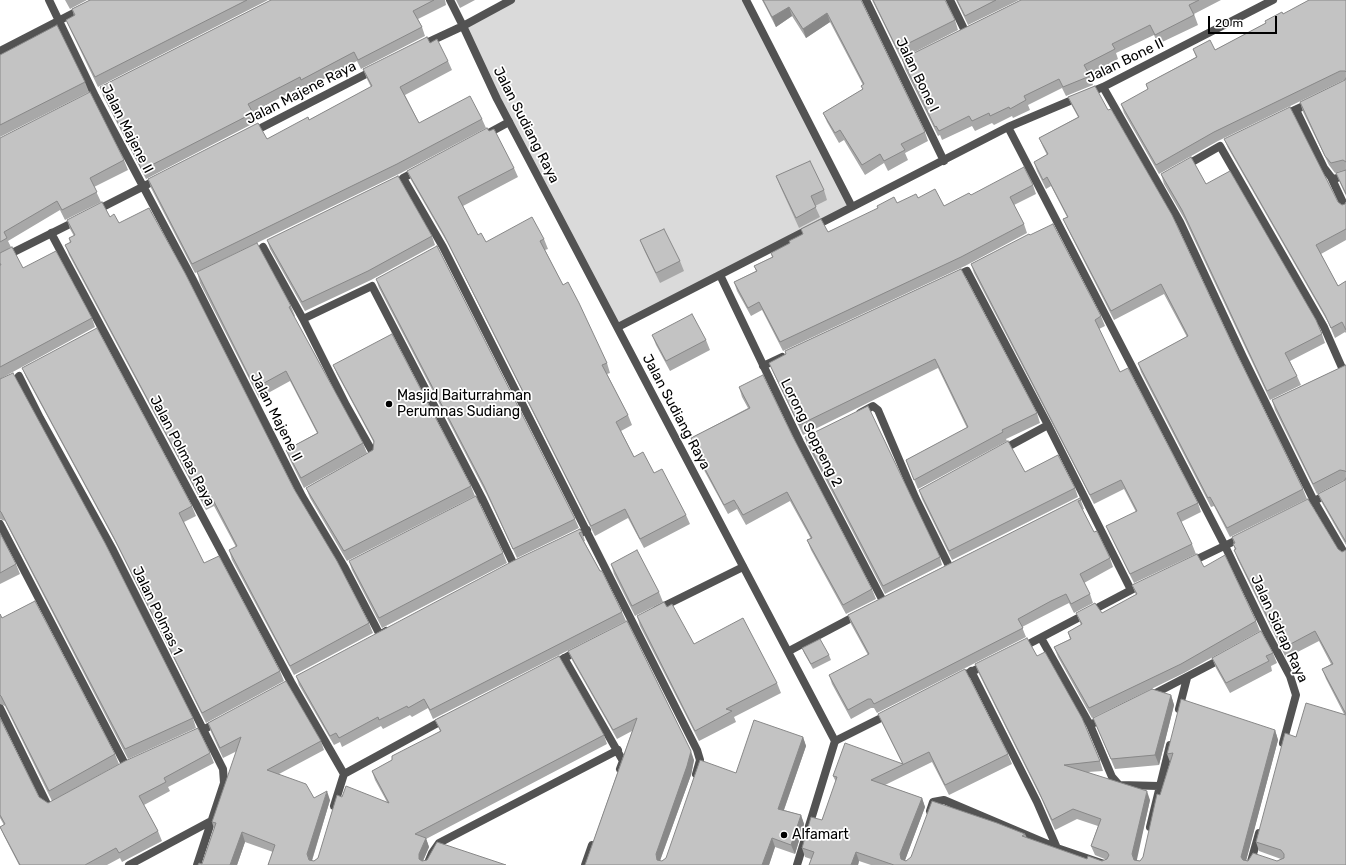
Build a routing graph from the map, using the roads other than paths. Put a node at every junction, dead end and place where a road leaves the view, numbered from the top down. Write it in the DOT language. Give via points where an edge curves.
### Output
graph roads {
  1 [pos="48,0"];
  2 [pos="98,0"];
  3 [pos="450,0"];
  4 [pos="511,0"];
  5 [pos="746,0"];
  6 [pos="866,0"];
  7 [pos="950,0"];
  8 [pos="1269,1"];
  9 [pos="59,20"];
  10 [pos="463,26"];
  11 [pos="965,32"];
  12 [pos="0,51"];
  13 [pos="411,51"];
  14 [pos="383,65"];
  15 [pos="1103,87"];
  16 [pos="1318,99"];
  17 [pos="1296,110"];
  18 [pos="1276,120"];
  19 [pos="509,122"];
  20 [pos="1008,128"];
  21 [pos="243,137"];
  22 [pos="474,141"];
  23 [pos="944,161"];
  24 [pos="424,167"];
  25 [pos="1179,169"];
  26 [pos="167,175"];
  27 [pos="1346,175"];
  28 [pos="1331,177"];
  29 [pos="143,188"];
  30 [pos="852,207"];
  31 [pos="1346,209"];
  32 [pos="1058,223"];
  33 [pos="1048,229"];
  34 [pos="51,233"];
  35 [pos="263,247"];
  36 [pos="0,259"];
  37 [pos="720,275"];
  38 [pos="947,281"];
  39 [pos="304,319"];
  40 [pos="618,327"];
  41 [pos="792,353"];
  42 [pos="762,366"];
  43 [pos="1342,371"];
  44 [pos="20,376"];
  45 [pos="853,416"];
  46 [pos="1048,426"];
  47 [pos="992,456"];
  48 [pos="364,462"];
  49 [pos="1346,485"];
  50 [pos="482,498"];
  51 [pos="1314,501"];
  52 [pos="469,505"];
  53 [pos="1294,511"];
  54 [pos="0,524"];
  55 [pos="587,530"];
  56 [pos="1253,532"];
  57 [pos="567,540"];
  58 [pos="1225,546"];
  59 [pos="1346,556"];
  60 [pos="514,565"];
  61 [pos="1185,565"];
  62 [pos="743,567"];
  63 [pos="950,568"];
  64 [pos="1144,584"];
  65 [pos="1131,590"];
  66 [pos="637,620"];
  67 [pos="394,628"];
  68 [pos="1041,638"];
  69 [pos="585,647"];
  70 [pos="789,651"];
  71 [pos="1010,653"];
  72 [pos="1227,655"];
  73 [pos="564,658"];
  74 [pos="991,662"];
  75 [pos="545,669"];
  76 [pos="971,672"];
  77 [pos="1187,678"];
  78 [pos="951,682"];
  79 [pos="1139,701"];
  80 [pos="0,708"];
  81 [pos="897,710"];
  82 [pos="454,715"];
  83 [pos="1111,715"];
  84 [pos="1177,716"];
  85 [pos="222,720"];
  86 [pos="1090,725"];
  87 [pos="202,731"];
  88 [pos="1171,739"];
  89 [pos="181,741"];
  90 [pos="835,742"];
  91 [pos="1282,748"];
  92 [pos="618,750"];
  93 [pos="140,760"];
  94 [pos="344,774"];
  95 [pos="618,775"];
  96 [pos="693,784"];
  97 [pos="1159,786"];
  98 [pos="65,800"];
  99 [pos="332,812"];
  100 [pos="928,816"];
  101 [pos="213,820"];
  102 [pos="1261,824"];
  103 [pos="1148,836"];
  104 [pos="595,838"];
  105 [pos="1057,848"];
  106 [pos="129,865"];
  107 [pos="197,865"];
  108 [pos="427,865"];
  109 [pos="585,865"];
  110 [pos="797,865"];
  111 [pos="1107,865"];
  112 [pos="1250,865"];
  1 -- 9 [label="street, Jalan Majene II"];
  2 -- 9 [label="street"];
  3 -- 10 [label="street, Jalan Sudiang Raya"];
  4 -- 10 [label="street"];
  5 -- 30 [label="street"];
  6 -- 23 [label="street, Jalan Bone I" via="901,64"];
  7 -- 11 [label="street"];
  8 -- 15 [label="street, Jalan Bone II"];
  9 -- 12 [label="street"];
  9 -- 29 [label="street, Jalan Majene II"];
  10 -- 13 [label="street"];
  10 -- 19 [label="street, Jalan Sudiang Raya"];
  14 -- 21 [label="street, Jalan Majene Raya"];
  15 -- 20 [label="street, Jalan Bone II"];
  15 -- 51 [label="street" via="1162,179 1180,222 1271,405"];
  16 -- 17 [label="street"];
  17 -- 18 [label="street"];
  17 -- 28 [label="street" via="1324,168"];
  19 -- 22 [label="street"];
  19 -- 40 [label="street, Jalan Sudiang Raya"];
  20 -- 23 [label="street, Jalan Bone II"];
  20 -- 32 [label="street, Jalan Sidrap Raya"];
  23 -- 30 [label="street, Jalan Bone II"];
  24 -- 55 [label="street" via="400,180 440,249"];
  25 -- 43 [label="street" via="1224,144 1321,321"];
  26 -- 29 [label="street"];
  27 -- 28 [label="street" via="1334,179"];
  28 -- 31 [label="street"];
  29 -- 34 [label="street"];
  29 -- 67 [label="street, Jalan Majene II" via="197,279 305,494 349,566 376,637"];
  30 -- 37 [label="street, Jalan Bone II"];
  32 -- 33 [label="street"];
  32 -- 58 [label="street, Jalan Sidrap Raya"];
  34 -- 36 [label="street"];
  34 -- 94 [label="street, Jalan Polmas Raya" via="99,332"];
  35 -- 39 [label="street"];
  37 -- 40 [label="street, Jalan Bone II"];
  37 -- 42 [label="street, Lorong Soppeng 2"];
  38 -- 46 [label="street" via="970,269"];
  39 -- 48 [label="street" via="346,406 372,451 372,456"];
  39 -- 50 [label="street" via="375,284"];
  40 -- 62 [label="street, Jalan Sudiang Raya"];
  41 -- 42 [label="street"];
  42 -- 70 [label="street, Lorong Soppeng 2" via="804,440 880,603"];
  44 -- 87 [label="street, Jalan Polmas 1" via="40,418 113,550"];
  45 -- 63 [label="street" via="873,406 878,410"];
  46 -- 47 [label="street"];
  46 -- 65 [label="street" via="1081,501"];
  49 -- 51 [label="street"];
  50 -- 52 [label="street"];
  50 -- 60 [label="street"];
  51 -- 53 [label="street"];
  51 -- 59 [label="street"];
  54 -- 93 [label="street" via="123,768"];
  55 -- 57 [label="street"];
  55 -- 66 [label="street"];
  56 -- 58 [label="street"];
  58 -- 61 [label="street"];
  58 -- 91 [label="street, Jalan Sidrap Raya" via="1264,635 1290,676 1296,695"];
  62 -- 66 [label="street"];
  62 -- 70 [label="street, Jalan Sudiang Raya"];
  64 -- 65 [label="street"];
  65 -- 68 [label="street"];
  66 -- 96 [label="street" via="697,750 700,760"];
  68 -- 71 [label="street"];
  68 -- 86 [label="street"];
  69 -- 73 [label="street"];
  70 -- 90 [label="street, Jalan Sudiang Raya"];
  72 -- 77 [label="street"];
  73 -- 75 [label="street"];
  73 -- 92 [label="street"];
  74 -- 76 [label="street"];
  76 -- 78 [label="street"];
  76 -- 105 [label="street" via="1037,802"];
  77 -- 79 [label="street"];
  77 -- 84 [label="street"];
  80 -- 98 [label="street" via="47,804 52,807"];
  81 -- 90 [label="street"];
  82 -- 94 [label="street"];
  83 -- 86 [label="street"];
  85 -- 87 [label="street"];
  86 -- 97 [label="street" via="1112,777 1119,785"];
  87 -- 89 [label="street"];
  87 -- 101 [label="street, Jalan Polmas 1" via="222,770 224,783"];
  88 -- 97 [label="street"];
  90 -- 110 [label="street"];
  92 -- 95 [label="street" via="623,761"];
  92 -- 108 [label="street" via="443,845 432,853"];
  94 -- 99 [label="street"];
  97 -- 103 [label="street"];
  100 -- 105 [label="street" via="933,802 944,800"];
  101 -- 106 [label="street"];
  101 -- 107 [label="street, Jalan Polmas 1"];
  102 -- 112 [label="street" via="1257,856"];
  104 -- 109 [label="street"];
  105 -- 111 [label="street"];
}
